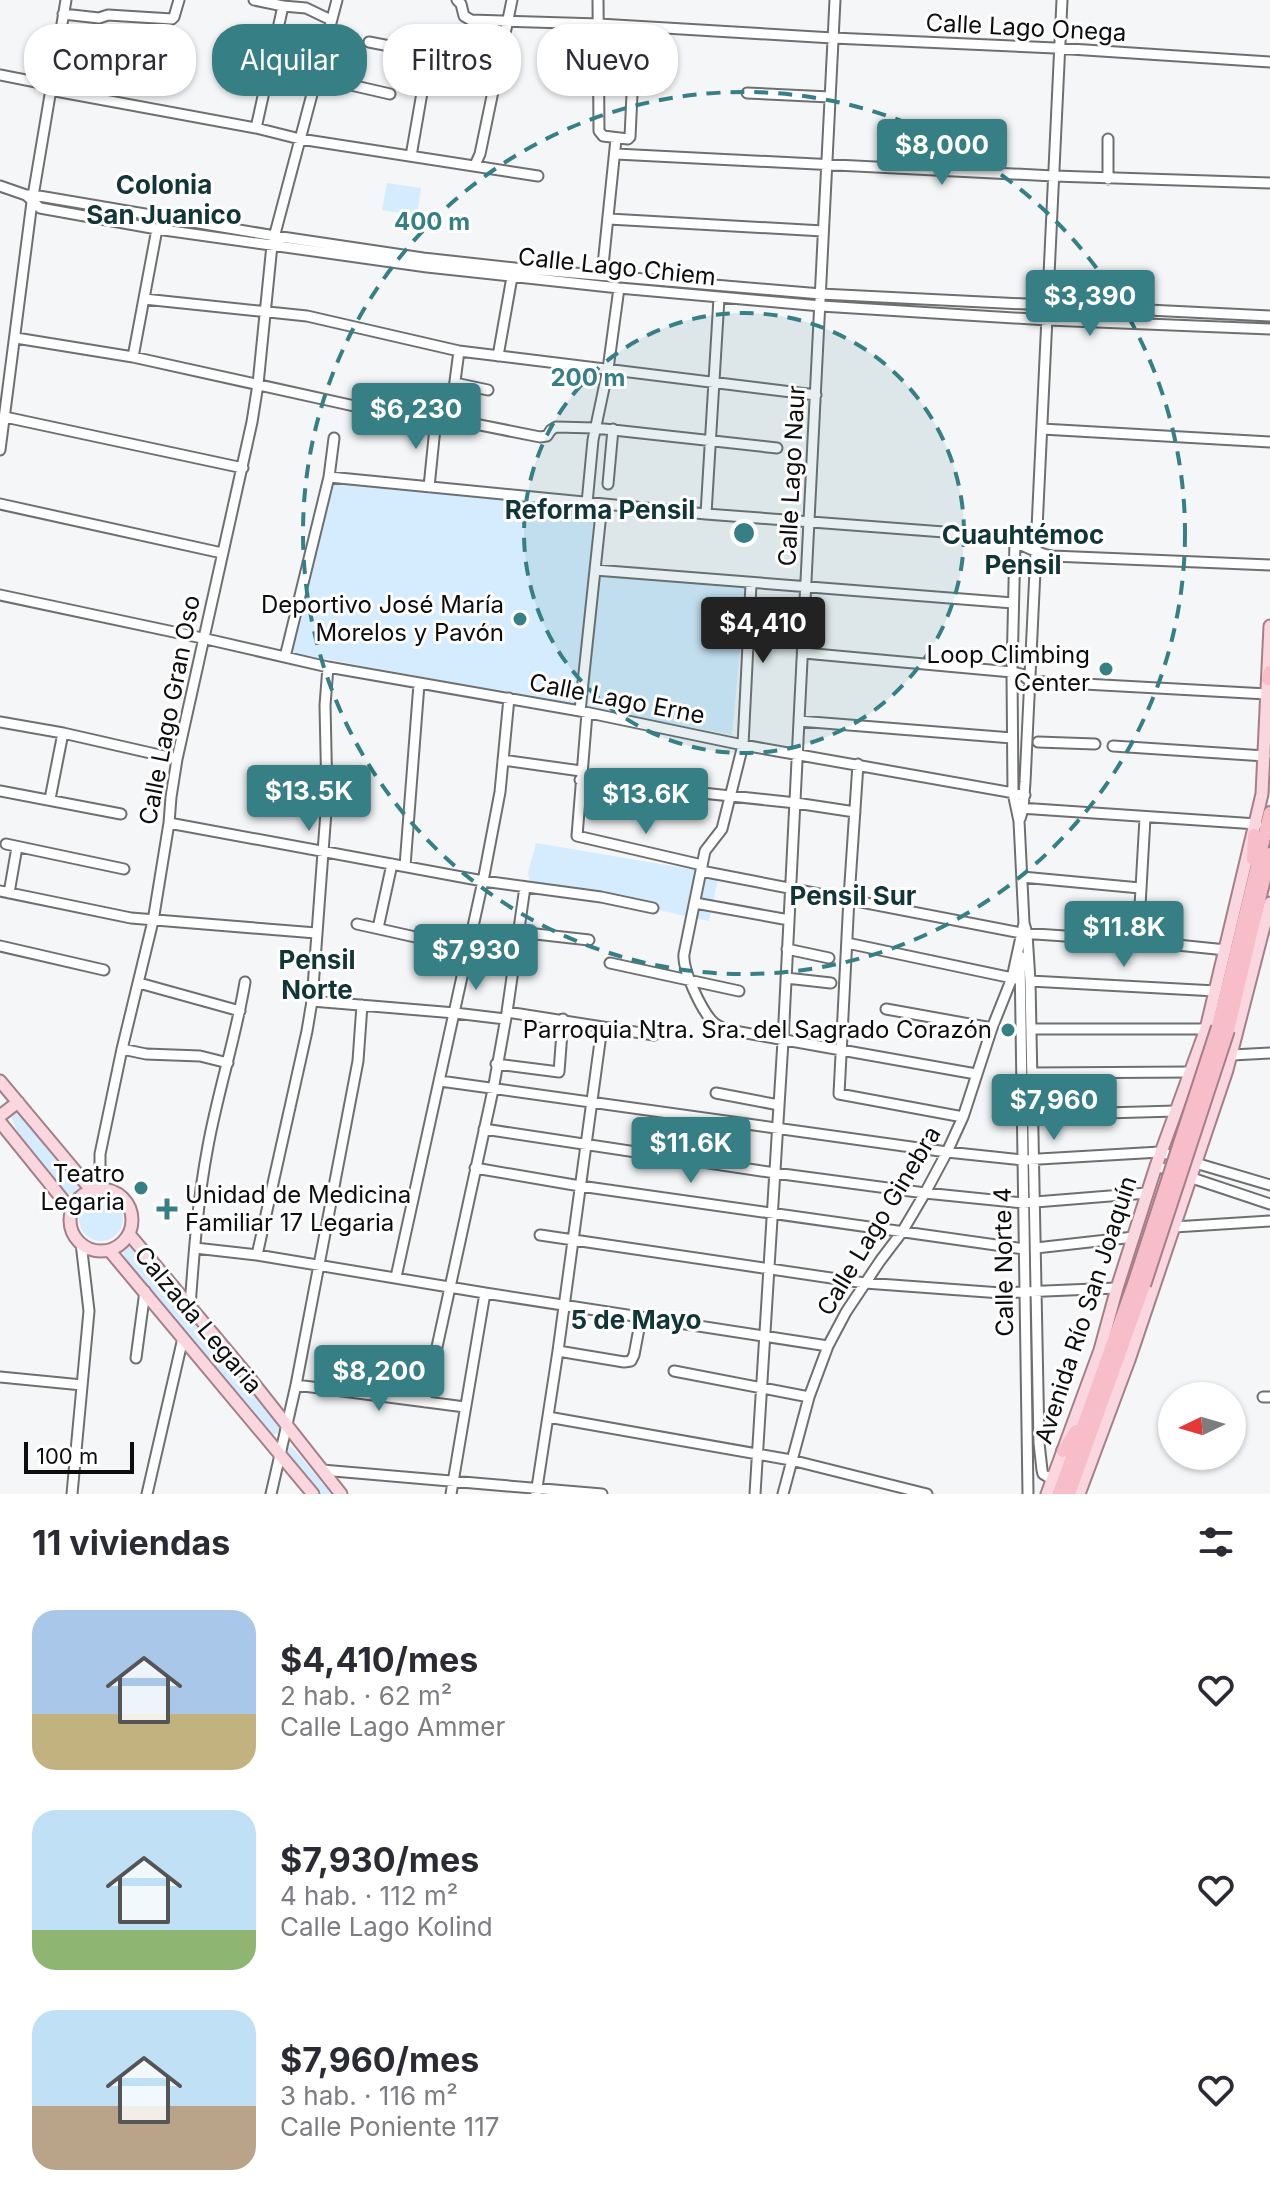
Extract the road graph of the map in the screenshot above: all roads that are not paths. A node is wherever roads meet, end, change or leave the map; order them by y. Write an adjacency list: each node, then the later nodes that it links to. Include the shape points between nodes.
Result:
1 (66, 0): 12 (street)
2 (179, 0): 12 (street, via 172,19)
3 (258, 0): 11 (street)
4 (337, 0): 13 (street, Calle Lago Gran Oso)
5 (457, 0): 14 (street, Calle Lago Onega, via 467,19)
6 (512, 0): 14 (street)
7 (598, 0): 17 (street)
8 (835, 0): 19 (street, Calle Lago Naur)
9 (1062, 0): 22 (street)
10 (306, 4): 11 (street); 13 (street)
11 (283, 6): 35 (street)
12 (63, 14): 15 (street)
13 (331, 20): 16 (street, Calle Lago Gran Oso)
14 (507, 22): 17 (street, Calle Lago Onega)
15 (61, 24)
16 (330, 24)
17 (599, 24)
18 (678, 29): 19 (street, Calle Lago Onega)
19 (833, 38): 22 (street, Calle Lago Onega); 34 (street, Calle Lago Naur)
20 (369, 42): 21 (street)
21 (383, 45)
22 (1060, 49): 23 (street, Calle Lago Onega); 44 (street)
23 (1270, 62)
24 (0, 75): 25 (street)
25 (24, 81)
26 (747, 93): 34 (street)
27 (49, 96): 48 (street)
28 (91, 96): 35 (street)
29 (311, 96): 36 (street, Calle Lago Gran Oso)
30 (421, 96): 40 (street)
31 (492, 96): 42 (street)
32 (598, 96): 37 (street, via 599,131)
33 (632, 96): 37 (street, via 630,137)
34 (830, 97): 41 (street, Calle Lago Naur)
35 (256, 128): 36 (street)
36 (300, 139): 40 (street); 52 (street, Calle Lago Gran Oso)
37 (616, 139): 39 (street)
38 (1108, 139): 45 (street)
39 (616, 154): 41 (street); 49 (street)
40 (411, 156): 42 (street)
41 (827, 164): 44 (street); 51 (street, Calle Lago Naur)
42 (475, 165): 43 (street)
43 (538, 176)
44 (1054, 176): 45 (street); 60 (street)
45 (1108, 179): 46 (street)
46 (1270, 183)
47 (0, 186): 48 (street)
48 (30, 198): 50 (street, Calle Lago Chiem, via 40,208 60,213); 52 (street, Calle Lago Chiem); 65 (street)
49 (609, 219): 51 (street); 53 (street)
50 (157, 229): 52 (street, Calle Lago Chiem); 58 (street)
51 (823, 231): 56 (street, Calle Lago Naur)
52 (274, 241): 53 (street, Calle Lago Chiem); 54 (street, Calle Lago Chiem); 61 (street, Calle Lago Gran Oso)
53 (602, 275): 56 (street, Calle Lago Chiem)
54 (512, 277): 55 (street, Calle Lago Chiem); 67 (street)
55 (619, 288): 57 (street, Calle Lago Chiem); 69 (street)
56 (821, 294): 59 (street, Calle Lago Naur); 60 (street, Calle Lago Chiem)
57 (719, 298): 59 (street, Calle Lago Chiem); 70 (street)
58 (144, 299): 61 (street); 68 (street)
59 (821, 306): 63 (street, Calle Lago Chiem); 74 (street, Calle Lago Naur)
60 (1049, 307): 62 (street, Calle Lago Chiem); 63 (street)
61 (265, 311): 66 (street); 72 (street, Calle Lago Gran Oso)
62 (1270, 316)
63 (1048, 320): 64 (street, Calle Lago Chiem); 80 (street)
64 (1270, 329)
65 (16, 338): 68 (street); 75 (street)
66 (459, 351): 67 (street); 71 (street)
67 (498, 356): 69 (street)
68 (133, 357): 72 (street)
69 (608, 369): 70 (street); 78 (street)
70 (713, 382): 74 (street); 82 (street)
71 (455, 383): 73 (street); 77 (street)
72 (258, 384): 76 (street, via 377,411); 86 (street, Calle Lago Gran Oso)
73 (488, 390)
74 (816, 395): 94 (street, Calle Lago Naur)
75 (5, 417): 85 (street); 86 (street)
76 (436, 418): 77 (street); 89 (street)
77 (450, 419): 78 (street, via 540,437 556,427)
78 (595, 428): 79 (street); 90 (street)
79 (613, 429): 82 (street); 88 (street)
80 (1042, 429): 83 (street); 96 (street)
81 (334, 438): 87 (street)
82 (710, 440): 84 (street); 93 (street)
83 (1270, 442)
84 (777, 448)
85 (0, 450)
86 (243, 468): 97 (street, Calle Lago Gran Oso)
87 (329, 477): 89 (street); 107 (street)
88 (608, 484)
89 (429, 487): 90 (street)
90 (587, 503): 92 (street)
91 (0, 504): 97 (street)
92 (602, 504): 93 (street); 99 (street)
93 (706, 514): 94 (street)
94 (809, 522): 95 (street); 101 (street, Calle Lago Naur)
95 (1015, 541): 96 (street); 103 (street)
96 (1036, 552): 98 (street); 111 (street)
97 (222, 553): 105 (street, Calle Lago Gran Oso)
98 (1270, 565)
99 (595, 570): 100 (street); 115 (street)
100 (751, 584): 101 (street); 122 (street)
101 (807, 588): 103 (street); 106 (street, Calle Lago Naur)
102 (0, 595): 105 (street, Calle Lago Erne)
103 (1013, 603): 109 (street)
104 (1270, 626): 110 (main road, Avenida Río San Joaquín)
105 (202, 638): 107 (street, Calle Lago Erne); 126 (street, Calle Lago Gran Oso)
106 (804, 653): 109 (street); 116 (street, Calle Lago Naur)
107 (285, 657): 108 (street, Calle Lago Erne)
108 (328, 667): 112 (street, Calle Lago Erne); 145 (street)
109 (1012, 672): 111 (street); 119 (street)
110 (1269, 675): 113 (main road, Avenida Río San Joaquín)
111 (1030, 681): 113 (street); 132 (street)
112 (419, 684): 114 (street, Calle Lago Erne); 148 (street)
113 (1267, 694): 125 (main road, Avenida Río San Joaquín)
114 (509, 698): 115 (street, Calle Lago Erne); 127 (street)
115 (583, 712): 122 (street, Calle Lago Erne); 129 (street)
116 (799, 721): 119 (street); 124 (street, Calle Lago Naur)
117 (0, 722): 118 (street)
118 (63, 733): 126 (street); 134 (street)
119 (1012, 738): 131 (street)
120 (1038, 742): 121 (street)
121 (1095, 744)
122 (743, 745): 124 (street, Calle Lago Erne); 133 (street)
123 (1113, 746): 125 (street)
124 (798, 754): 128 (street, Calle Lago Erne); 135 (street, Calle Lago Naur)
125 (1265, 756): 142 (main road, Avenida Río San Joaquín)
126 (177, 759): 141 (street, Calle Lago Gran Oso)
127 (503, 760): 129 (street); 153 (street)
128 (858, 764): 131 (street, Calle Lago Erne); 137 (street)
129 (581, 776): 133 (street); 149 (street, via 577,836)
130 (0, 791): 134 (street)
131 (1013, 793): 132 (street, Calle Lago Erne); 136 (street)
132 (1025, 795): 136 (street)
133 (731, 796): 135 (street); 149 (street)
134 (50, 799): 139 (street)
135 (796, 803): 137 (street); 156 (street, Calle Lago Naur)
136 (1020, 808): 140 (street); 152 (street)
137 (855, 812): 159 (street)
138 (1270, 813): 154 (highway, Avenida Río San Joaquín)
139 (121, 814)
140 (1145, 818): 142 (street); 157 (street)
141 (169, 823): 145 (street); 164 (street, Calle Lago Gran Oso)
142 (1255, 829): 154 (highway); 177 (main road, Avenida Río San Joaquín)
143 (6, 844): 144 (street)
144 (17, 847): 150 (street); 158 (street)
145 (325, 850): 147 (street); 169 (street)
146 (1270, 854): 151 (highway, Avenida Río San Joaquín)
147 (392, 864): 148 (street); 166 (street)
148 (405, 866): 153 (street)
149 (702, 868): 156 (street); 160 (street)
150 (124, 869)
151 (1268, 871): 199 (highway, Avenida Río San Joaquín)
152 (1022, 877): 157 (street); 167 (street)
153 (483, 881): 155 (street); 175 (street)
154 (1252, 886): 199 (highway, Avenida Río San Joaquín)
155 (525, 887): 162 (street); 168 (street)
156 (791, 888): 159 (street); 163 (street, Calle Lago Naur)
157 (1140, 888): 172 (street)
158 (4, 892): 164 (street)
159 (849, 898): 167 (street); 173 (street)
160 (695, 903): 163 (street); 182 (street, via 683,961)
161 (1270, 903): 170 (main road)
162 (653, 908)
163 (789, 920): 176 (street, Calle Lago Naur)
164 (153, 921): 169 (street); 185 (street, Calle Lago Gran Oso)
165 (357, 924): 166 (street)
166 (378, 928): 175 (street)
167 (1024, 930): 172 (street); 183 (street, Calle Norte 4)
168 (518, 932): 171 (street); 194 (street)
169 (316, 933): 189 (street)
170 (1266, 938): 205 (main road)
171 (589, 940)
172 (1138, 941): 177 (street)
173 (847, 943): 183 (street); 203 (street)
174 (0, 946): 180 (street)
175 (469, 949): 193 (street)
176 (787, 949): 178 (street); 181 (street, Calle Lago Naur)
177 (1226, 950): 188 (main road, Avenida Río San Joaquín)
178 (829, 958)
179 (610, 963): 182 (street)
180 (104, 970)
181 (786, 978): 186 (street); 201 (street, Calle Lago Naur)
182 (689, 980): 187 (street); 201 (street, via 714,1023)
183 (1021, 980): 188 (street); 197 (street, Calle Lago Ginebra); 198 (street, Calle Norte 4); 229 (street, Calle Norte 4)
184 (245, 982): 192 (street)
185 (139, 983): 192 (street); 202 (street, Calle Lago Gran Oso)
186 (831, 983)
187 (739, 991)
188 (1216, 991): 199 (main road, Avenida Río San Joaquín)
189 (312, 1001): 190 (street); 258 (street)
190 (362, 1005): 193 (street); 259 (street, via 358,1061)
191 (886, 1009): 197 (street)
192 (240, 1011): 207 (street)
193 (455, 1013): 194 (street); 214 (street)
194 (506, 1016): 195 (street); 208 (street)
195 (563, 1019): 196 (street); 208 (street, via 559,1072)
196 (602, 1027): 200 (street); 218 (street)
197 (992, 1028): 212 (street, Calle Lago Ginebra)
198 (1031, 1029): 199 (street); 211 (street, Calle Norte 4)
199 (1218, 1029): 206 (main road, Avenida Río San Joaquín); 286 (highway, Avenida Río San Joaquín, bridge)
200 (654, 1035)
201 (783, 1041): 203 (street); 219 (street, Calle Lago Naur)
202 (122, 1049): 207 (street); 238 (street, Calle Lago Gran Oso)
203 (842, 1051): 212 (street); 222 (street, via 839,1094)
204 (1270, 1053): 205 (street)
205 (1232, 1055): 209 (main road)
206 (1196, 1058): 209 (main road, via 1210,1068); 210 (main road, Avenida Río San Joaquín)
207 (228, 1063): 254 (street, via 208,1145)
208 (496, 1064): 215 (street)
209 (1227, 1070): 231 (main road)
210 (1191, 1072): 211 (street); 220 (main road, Avenida Río San Joaquín)
211 (1032, 1073): 221 (street, Calle Norte 4)
212 (976, 1074): 222 (street, Calle Lago Ginebra)
213 (0, 1081): 217 (main road)
214 (440, 1081): 215 (street); 261 (street)
215 (493, 1090): 218 (street); 225 (street)
216 (716, 1093): 219 (street)
217 (18, 1102): 223 (main road); 238 (main road)
218 (593, 1102): 224 (street); 226 (street)
219 (779, 1105): 224 (street, Calle Lago Naur)
220 (1176, 1111): 221 (street); 228 (main road, Avenida Río San Joaquín)
221 (1033, 1115): 230 (street, Calle Norte 4)
222 (963, 1117): 227 (street, Calle Lago Ginebra)
223 (0, 1119): 244 (main road)
224 (778, 1128): 227 (street); 234 (street, Calle Lago Naur)
225 (484, 1129): 226 (street); 233 (street)
226 (586, 1144): 234 (street); 237 (street)
227 (947, 1152): 229 (street); 239 (street, Calle Lago Ginebra)
228 (1160, 1152): 230 (street); 231 (street); 232 (main road, Avenida Río San Joaquín)
229 (1022, 1160): 230 (street); 241 (street, Calle Norte 4)
230 (1034, 1160): 242 (street, Calle Norte 4)
231 (1195, 1163): 235 (main road); 236 (street)
232 (1156, 1166): 235 (street); 240 (main road, Avenida Río San Joaquín)
233 (475, 1168): 237 (street); 263 (street)
234 (775, 1173): 239 (street); 245 (street, Calle Lago Naur)
235 (1190, 1178): 243 (street); 247 (main road)
236 (1270, 1185)
237 (580, 1186): 245 (street); 252 (street)
238 (96, 1190): 244 (main road, via 77,1201); 249 (main road, via 117,1194 129,1207)
239 (925, 1193): 241 (street); 248 (street, Calle Lago Ginebra)
240 (1147, 1193): 242 (street); 251 (main road, Avenida Río San Joaquín)
241 (1023, 1203): 242 (street); 256 (street, Calle Norte 4)
242 (1035, 1203): 255 (street, Calle Norte 4)
243 (1270, 1204)
244 (72, 1211): 253 (main road, via 72,1229)
245 (772, 1214): 248 (street); 260 (street, Calle Lago Naur)
246 (1270, 1221): 247 (street)
247 (1174, 1227): 291 (main road)
248 (902, 1232): 256 (street); 262 (street, Calle Lago Ginebra)
249 (129, 1234): 257 (main road); 270 (main road, Calzada Legaria)
250 (540, 1235): 252 (street)
251 (1134, 1237): 255 (street); 264 (main road, Avenida Río San Joaquín)
252 (573, 1240): 260 (street); 269 (street)
253 (81, 1243): 257 (main road); 279 (street, via 89,1311)
254 (195, 1248): 258 (street); 270 (street)
255 (1036, 1248): 266 (street, Calle Norte 4)
256 (1024, 1249): 268 (street, Calle Norte 4)
257 (109, 1250): 265 (main road, Calzada Legaria)
258 (257, 1255): 259 (street)
259 (317, 1265): 261 (street); 280 (street)
260 (768, 1269): 262 (street); 272 (street, Calle Lago Naur)
261 (396, 1277): 263 (street)
262 (865, 1283): 268 (street); 274 (street, Calle Lago Ginebra)
263 (450, 1286): 267 (street); 283 (street)
264 (1117, 1288): 266 (street); 288 (main road, Avenida Río San Joaquín)
265 (145, 1291): 273 (main road, Calzada Legaria); 276 (street)
266 (1038, 1292): 268 (street); 294 (street, Calle Norte 4, via 1041,1465 1043,1474)
267 (485, 1293): 269 (street); 284 (street)
268 (1025, 1293): 308 (street, Calle Norte 4)
269 (564, 1304): 271 (street); 275 (street)
270 (190, 1306): 287 (main road, Calzada Legaria)
271 (641, 1318): 272 (street); 275 (street, via 631,1361)
272 (765, 1337): 274 (street); 281 (street, Calle Lago Naur)
273 (183, 1338): 289 (main road, Calzada Legaria); 299 (street)
274 (828, 1346): 282 (street, Calle Lago Ginebra)
275 (558, 1351): 285 (street)
276 (136, 1358)
277 (674, 1371): 281 (street)
278 (0, 1377): 279 (street)
279 (82, 1385): 298 (street)
280 (296, 1385): 283 (street); 287 (street)
281 (763, 1387): 282 (street); 290 (street, Calle Lago Naur)
282 (809, 1397): 292 (street, Calle Lago Ginebra)
283 (425, 1402): 284 (street)
284 (465, 1407): 295 (street)
285 (548, 1417): 290 (street); 296 (street)
286 (1092, 1417): 288 (highway, via 1079,1426); 291 (highway); 310 (highway, Avenida Río San Joaquín); 311 (highway, Avenida Río San Joaquín)
287 (287, 1424): 289 (street); 293 (main road, Calzada Legaria)
288 (1063, 1451): 294 (main road, Avenida Río San Joaquín)
289 (280, 1453): 300 (street); 301 (main road, Calzada Legaria)
290 (759, 1454): 292 (street); 305 (street, Calle Lago Naur)
291 (1091, 1458): 312 (main road)
292 (791, 1460): 297 (street); 306 (street, Calle Lago Ginebra)
293 (322, 1470): 295 (street); 302 (main road, Calzada Legaria)
294 (1053, 1480): 309 (main road, Avenida Río San Joaquín)
295 (453, 1482): 296 (street); 303 (street)
296 (536, 1491): 304 (street)
297 (910, 1492): 307 (street)
298 (72, 1494)
299 (147, 1494)
300 (271, 1494)
301 (313, 1494)
302 (341, 1494)
303 (451, 1494)
304 (600, 1494)
305 (755, 1494)
306 (783, 1494)
307 (927, 1494)
308 (1028, 1494)
309 (1047, 1494)
310 (1059, 1494)
311 (1069, 1494)
312 (1079, 1494)

